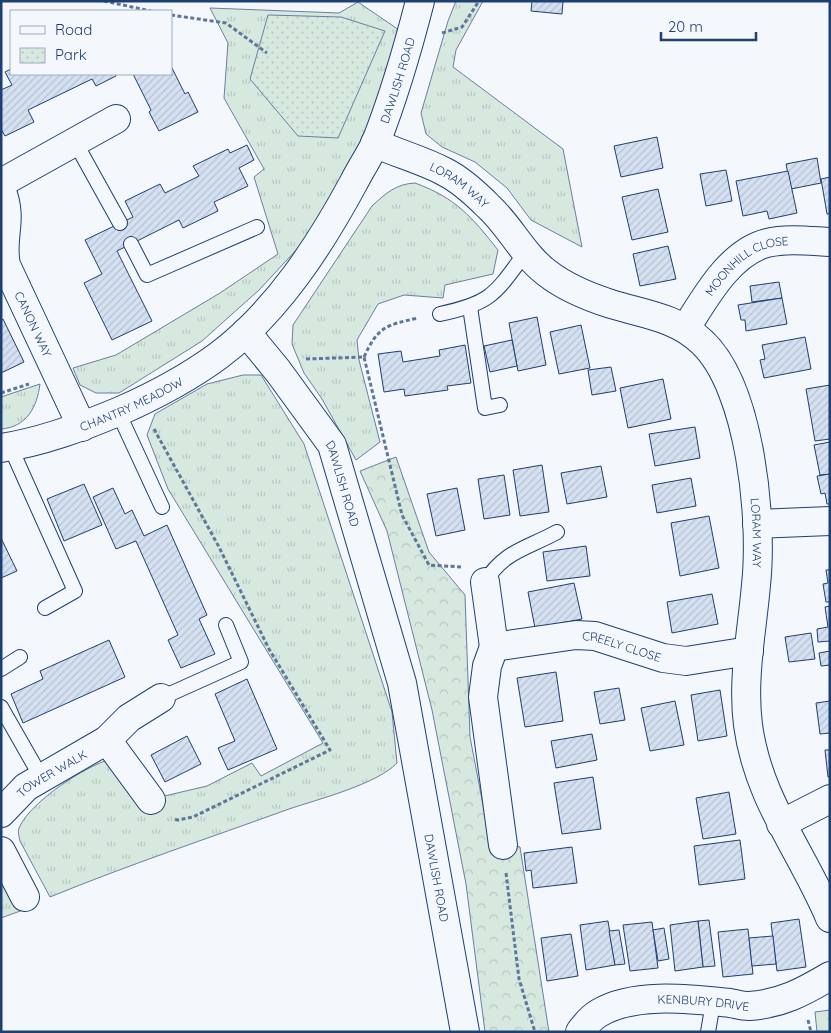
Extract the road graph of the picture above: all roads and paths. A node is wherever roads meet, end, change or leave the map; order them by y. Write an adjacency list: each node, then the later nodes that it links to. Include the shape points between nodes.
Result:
1 (104, 1): 4 (path)
2 (420, 1): 6 (street, DAWLISH ROAD)
3 (479, 1): 6 (path, via 462,28)
4 (145, 10)
5 (172, 15): 7 (path, via 226,23)
6 (410, 42): 10 (street, DAWLISH ROAD)
7 (267, 53)
8 (116, 120): 9 (street)
9 (75, 142): 11 (street); 13 (lane)
10 (375, 143): 18 (street, LORAM WAY, via 444,171 467,187 490,208); 22 (street, DAWLISH ROAD, via 312,252 275,302)
11 (1, 183)
12 (1, 189): 15 (street, CANON WAY, via 8,216)
13 (120, 224)
14 (257, 227): 17 (lane, via 146,275)
15 (3, 242): 27 (street, CANON WAY, via 6,265)
16 (830, 242): 21 (street, MOONHILL CLOSE, via 780,241 748,251 722,274)
17 (131, 244)
18 (526, 252): 19 (lane, via 497,292); 21 (street, LORAM WAY, via 547,273 566,285)
19 (470, 307): 20 (lane); 25 (lane, via 485,408)
20 (440, 314): 23 (path, via 386,326 370,343)
21 (686, 328): 31 (street, LORAM WAY, via 718,361 731,386 749,452)
22 (246, 332): 24 (street, DAWLISH ROAD); 26 (street, CHANTRY MEADOW, via 218,356 164,390)
23 (364, 357): 24 (path, via 300,359); 33 (path, via 402,515 429,565 482,568)
24 (278, 370): 54 (street, DAWLISH ROAD, via 332,445 402,683)
25 (500, 405)
26 (118, 412): 27 (street, CHANTRY MEADOW); 29 (lane)
27 (82, 428): 28 (street, CHANTRY MEADOW)
28 (6, 447): 34 (lane, via 75,591)
29 (162, 507)
30 (830, 521): 31 (street)
31 (757, 524): 37 (street, LORAM WAY, via 757,583)
32 (557, 532): 33 (lane, via 510,554 494,568)
33 (485, 582): 36 (street)
34 (45, 608)
35 (226, 625): 40 (lane, via 242,662)
36 (494, 648): 37 (street, CREELY CLOSE, via 576,635 595,636 663,658 686,661); 48 (street, via 487,666 483,698)
37 (749, 651): 47 (street, LORAM WAY, via 748,724 761,782)
38 (20, 657): 39 (lane)
39 (1, 669)
40 (161, 698): 42 (street, TOWER WALK, via 129,718)
41 (1, 707): 43 (lane)
42 (107, 740): 43 (street, TOWER WALK); 45 (street)
43 (41, 777): 46 (street, TOWER WALK, via 14,797)
44 (830, 799): 47 (street)
45 (151, 800)
46 (1, 813)
47 (781, 824): 51 (street, LORAM WAY, via 815,883)
48 (502, 845): 55 (path, via 519,979)
49 (1, 851): 50 (street)
50 (25, 897)
51 (830, 918)
52 (830, 976): 53 (street, KENBURY DRIVE, via 801,994 781,1001 746,1006)
53 (713, 1003): 56 (street, KENBURY DRIVE, via 655,999 622,1003 597,1013); 57 (lane)
54 (465, 1032)
55 (535, 1032)
56 (580, 1032)
57 (708, 1032)

